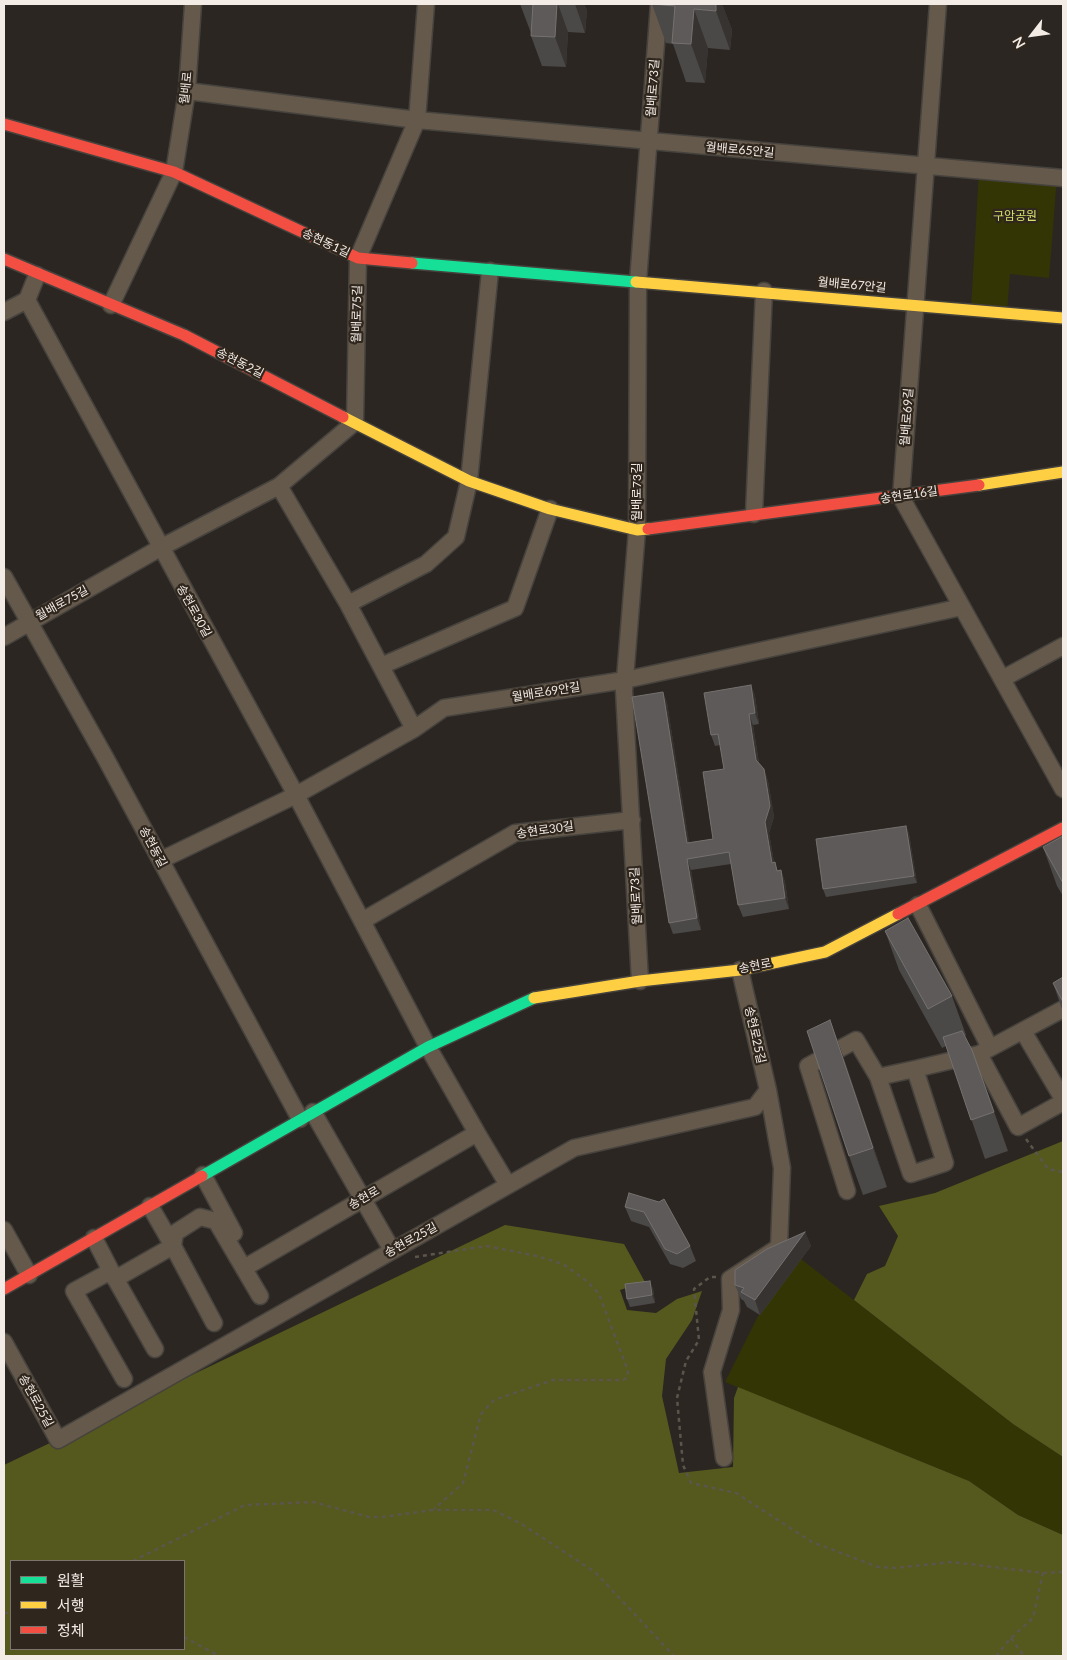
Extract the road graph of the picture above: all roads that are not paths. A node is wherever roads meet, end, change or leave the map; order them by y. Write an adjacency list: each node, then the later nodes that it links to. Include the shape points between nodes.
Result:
1 (193, 4): 5 (street, 월배로)
2 (426, 4): 6 (street, 월배로75길)
3 (659, 4): 8 (street, 월배로73길)
4 (938, 4): 9 (street, 월배로69길)
5 (187, 91): 6 (street); 10 (street, 월배로)
6 (417, 120): 8 (street, 월배로65안길); 12 (street, 월배로75길)
7 (4, 124): 10 (street, 송현동1길)
8 (649, 142): 9 (street, 월배로65안길); 16 (street, 월배로73길)
9 (926, 166): 11 (street, 월배로65안길); 19 (street, 월배로69길)
10 (174, 172): 12 (street, 송현동1길); 20 (street)
11 (1063, 178)
12 (358, 258): 14 (street, 송현동1길); 23 (street, 월배로75길)
13 (4, 259): 15 (street, 송현동2길)
14 (490, 271): 16 (street, 송현동1길); 25 (street)
15 (37, 275): 18 (street); 20 (street, 송현동2길)
16 (638, 282): 17 (street, 월배로67안길); 30 (street, 월배로73길)
17 (764, 291): 19 (street, 월배로67안길); 29 (street)
18 (26, 300): 21 (street); 31 (street, 송현로30길)
19 (916, 304): 22 (street, 월배로67안길); 27 (street, 월배로69길)
20 (111, 305): 23 (street, 송현동2길, via 184,335)
21 (4, 312)
22 (1063, 318)
23 (355, 422): 25 (street, 송현동2길); 26 (street, 월배로75길)
24 (1063, 472): 27 (street, 송현로16길)
25 (470, 481): 28 (street, 송현동2길); 33 (street, via 456,537 426,564)
26 (279, 486): 31 (street, 월배로75길); 33 (street)
27 (901, 497): 29 (street, 송현로16길); 34 (street)
28 (550, 509): 30 (street, 송현동2길); 38 (street, via 515,608)
29 (754, 514): 30 (street, 송현로16길)
30 (637, 530): 40 (street, 월배로73길)
31 (160, 548): 35 (street, 월배로75길); 43 (street, 송현로30길)
32 (4, 577): 35 (street, 송현동길)
33 (348, 604): 38 (street)
34 (962, 607): 39 (street); 40 (street, 월배로69안길)
35 (29, 621): 36 (street, 월배로75길); 46 (street, 송현동길)
36 (4, 637)
37 (1063, 646): 39 (street)
38 (381, 666): 41 (street)
39 (1002, 679): 42 (street)
40 (625, 680): 41 (street, 월배로69안길, via 444,708); 44 (street, 월배로73길)
41 (414, 729): 43 (street, 월배로69안길)
42 (1063, 789)
43 (296, 796): 46 (street, 월배로69안길); 48 (street, 송현로30길)
44 (632, 820): 48 (street, 송현로30길, via 515,833); 50 (street, 월배로73길)
45 (1063, 828): 47 (street, 송현로)
46 (161, 860): 60 (street, 송현동길)
47 (918, 905): 49 (street, 송현로, via 825,952); 54 (street)
48 (362, 921): 53 (street, 송현로30길)
49 (740, 970): 50 (street, 송현로); 57 (street, 송현로25길)
50 (640, 980): 53 (street, 송현로, via 538,996)
51 (1063, 1009): 52 (street)
52 (1023, 1031): 54 (street); 58 (street)
53 (428, 1047): 60 (street, 송현로); 61 (street)
54 (984, 1051): 55 (street); 59 (street, via 1018,1127)
55 (915, 1069): 56 (street); 56 (street, via 945,1163 911,1174)
56 (878, 1077): 64 (street, via 856,1040 808,1066)
57 (768, 1090): 63 (street, 송현로25길, via 755,1107 574,1148); 81 (street, via 782,1168 779,1247 730,1279 731,1310 712,1372)
58 (1063, 1098)
59 (1063, 1102)
60 (306, 1116): 62 (street, 송현로); 65 (street, 송현동길)
61 (477, 1133): 63 (street); 65 (street, 송현로)
62 (203, 1176): 66 (street, 송현로); 71 (street)
63 (508, 1185): 70 (street, 송현로25길)
64 (847, 1191)
65 (362, 1199): 70 (street, 송현동길); 71 (street, 송현로)
66 (150, 1206): 68 (street, 송현로); 69 (street)
67 (4, 1230): 73 (street)
68 (94, 1238): 72 (street); 73 (street, 송현로)
69 (173, 1246): 72 (street); 75 (street, via 175,1232 200,1217 216,1222); 77 (street)
70 (392, 1250): 76 (street, 송현로25길)
71 (251, 1264): 76 (street)
72 (113, 1275): 79 (street); 80 (street, via 74,1291)
73 (29, 1276): 74 (street, 송현로)
74 (4, 1289)
75 (260, 1296)
76 (279, 1314): 78 (street, 송현로25길, via 58,1440)
77 (214, 1323)
78 (4, 1342)
79 (155, 1349)
80 (124, 1379)
81 (724, 1458)

